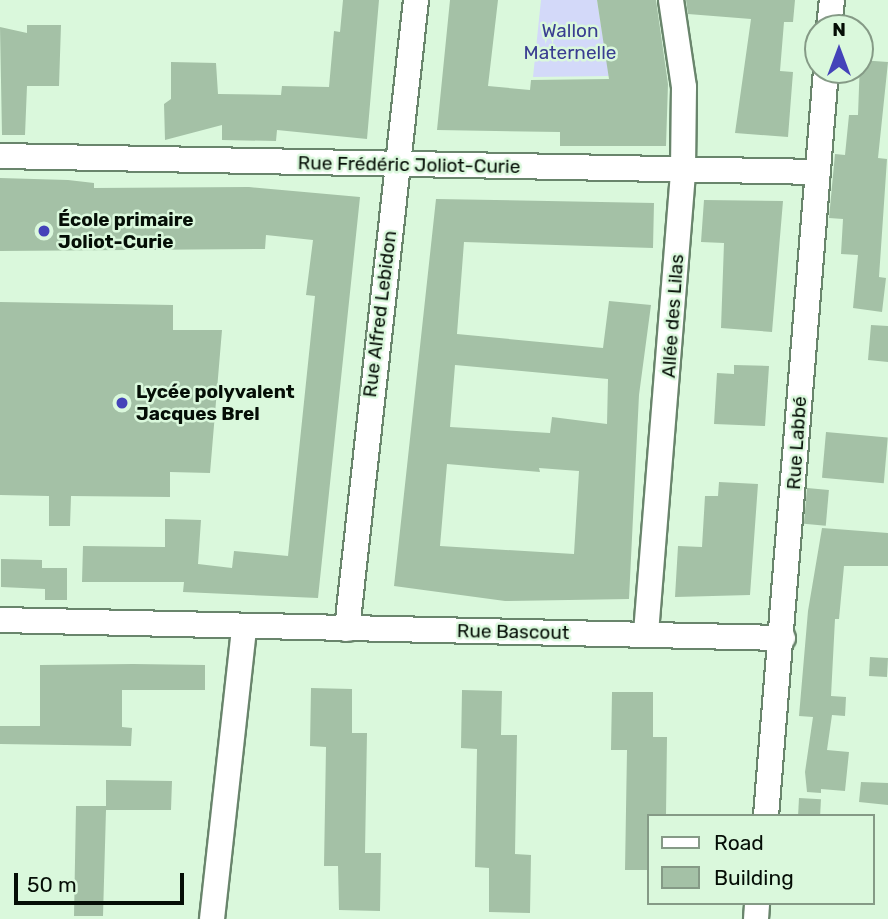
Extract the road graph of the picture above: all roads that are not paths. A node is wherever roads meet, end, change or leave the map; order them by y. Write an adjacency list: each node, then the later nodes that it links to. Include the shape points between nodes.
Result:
1 (416, 0): 5 (street, Rue Alfred Lebidon)
2 (671, 0): 6 (street, Allée des Lilas, via 684,87)
3 (825, 84): 7 (street, Rue Labbé)
4 (0, 156): 5 (street, Rue Frédéric Joliot-Curie)
5 (397, 165): 6 (street, Rue Frédéric Joliot-Curie); 10 (street, Rue Alfred Lebidon)
6 (683, 169): 7 (street, Rue Frédéric Joliot-Curie); 11 (street, Allée des Lilas)
7 (818, 172): 12 (street, Rue Labbé)
8 (0, 620): 9 (street, Rue Bascout, via 206,622)
9 (244, 628): 10 (street, Rue Bascout); 14 (street)
10 (347, 629): 11 (street, Rue Bascout)
11 (646, 633): 12 (street, Rue Bascout)
12 (783, 638): 13 (street, Rue Labbé)
13 (766, 814)
14 (212, 919)

